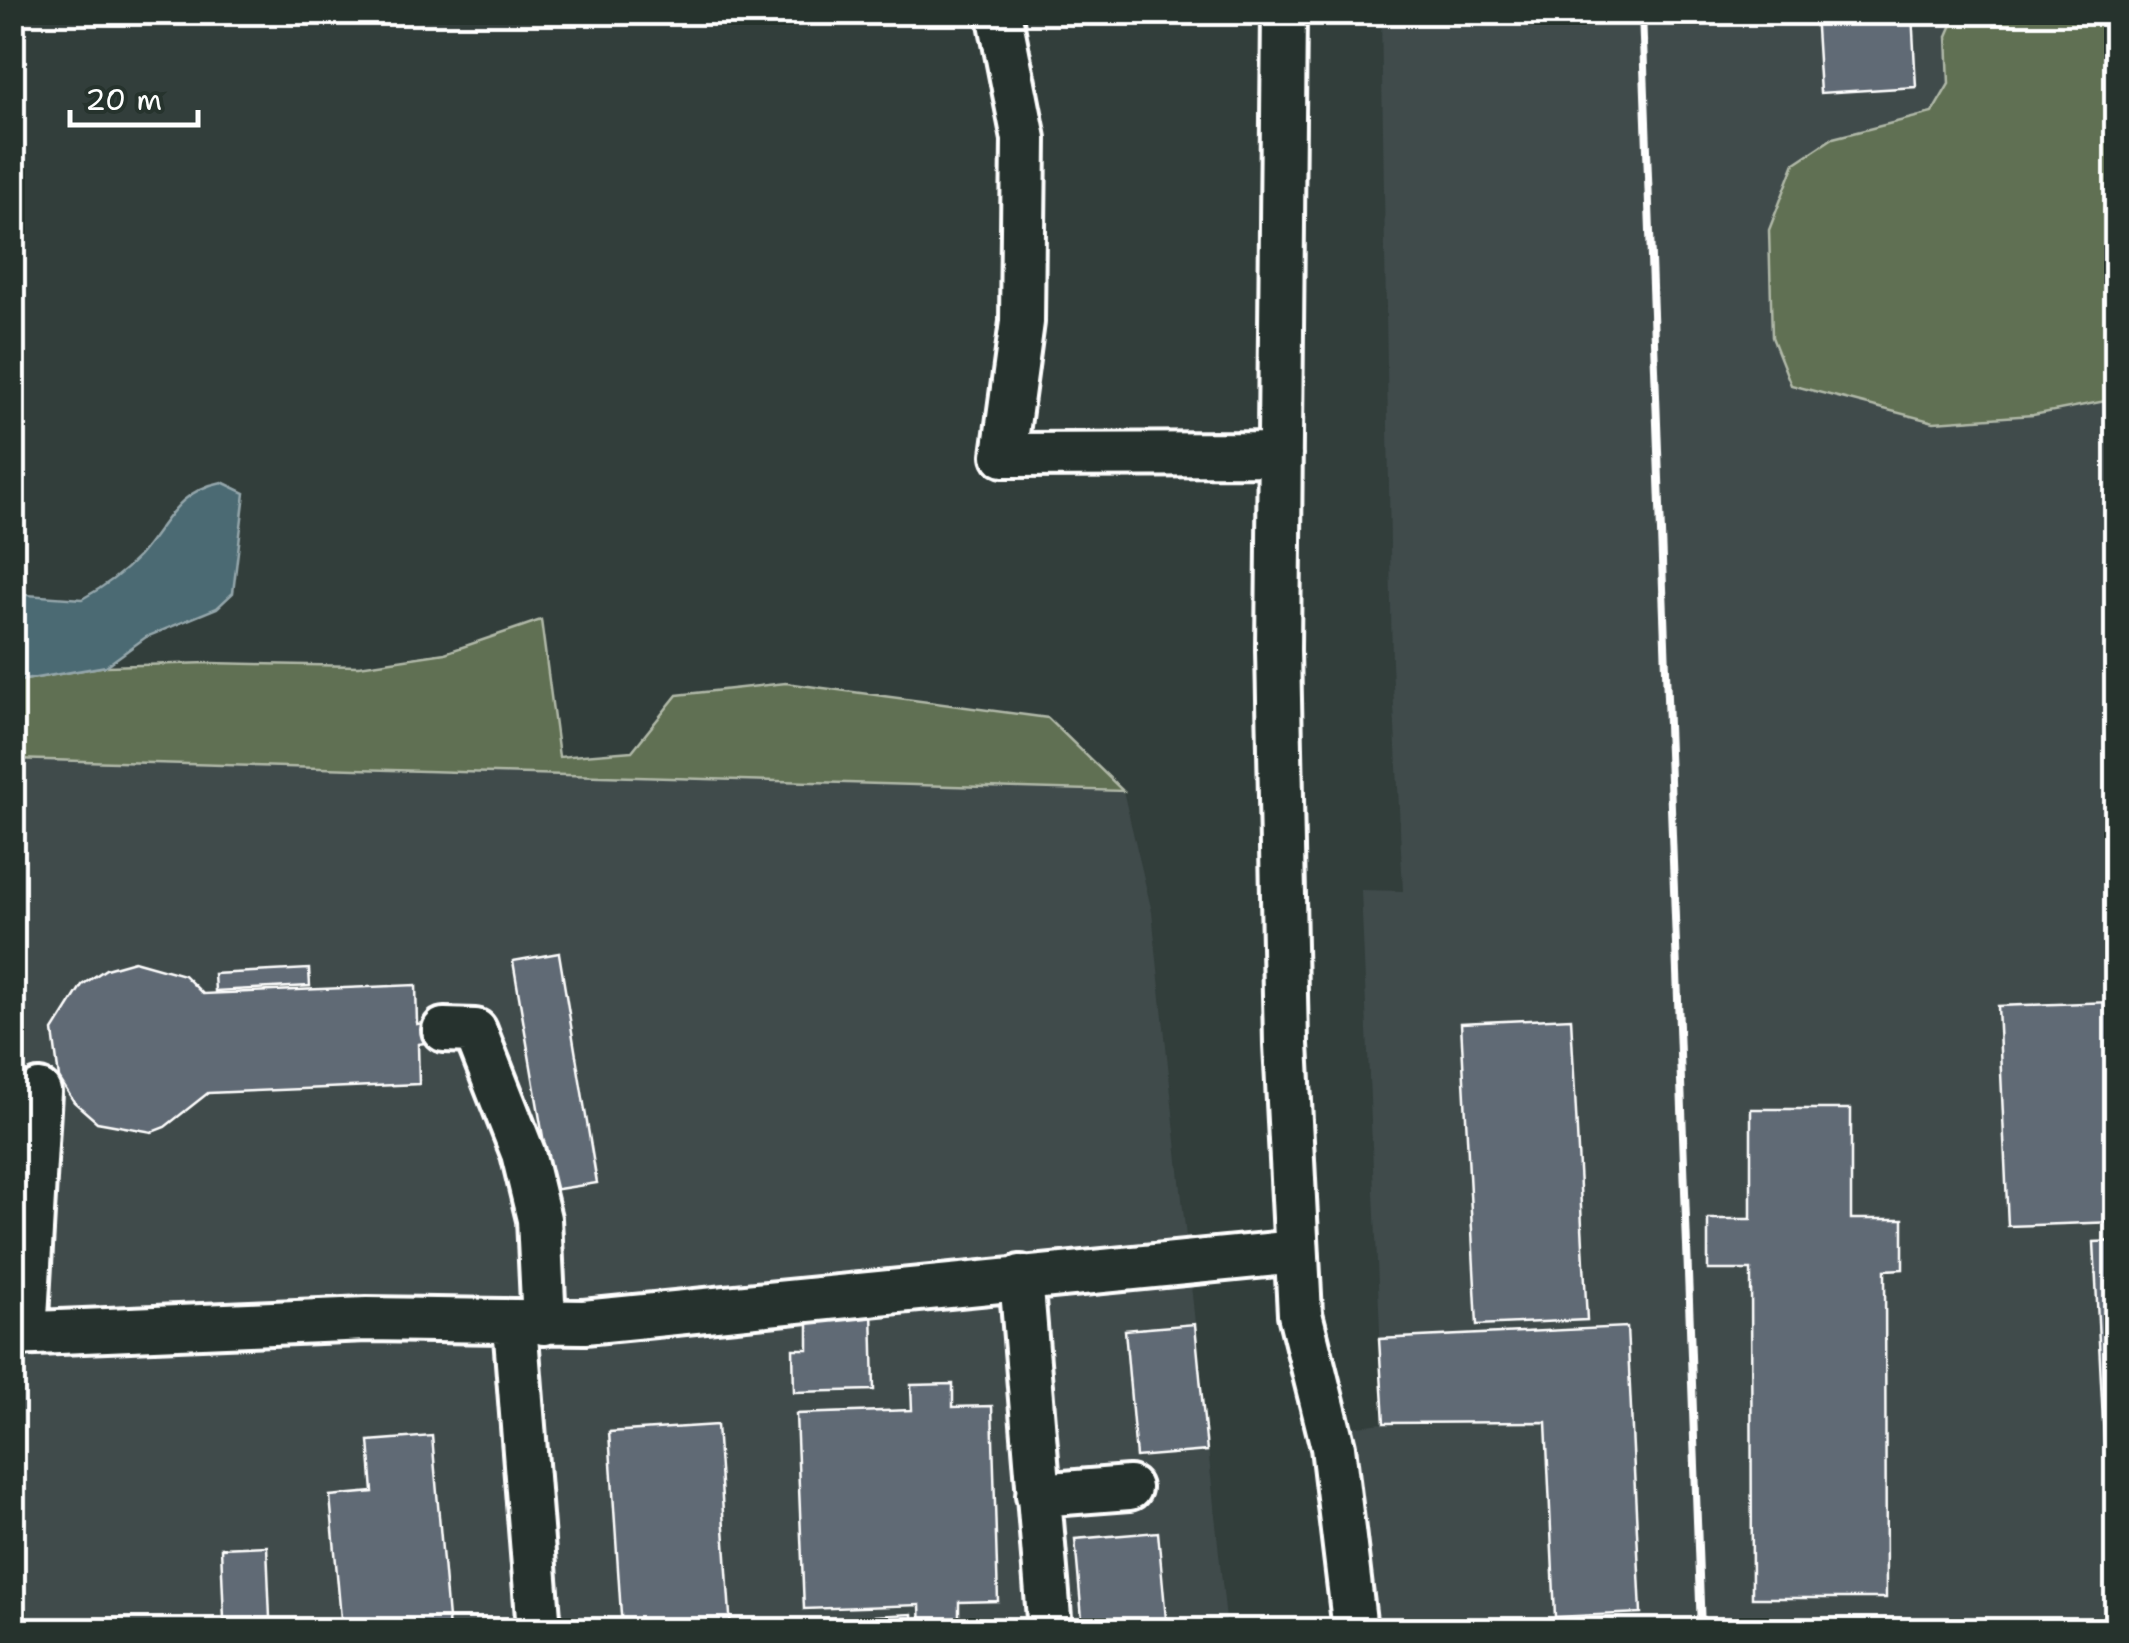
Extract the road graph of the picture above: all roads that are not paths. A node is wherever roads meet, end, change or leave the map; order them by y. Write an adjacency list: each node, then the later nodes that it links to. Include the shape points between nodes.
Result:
1 (999, 12): 3 (street, via 1024,140 1022,322 1004,455)
2 (1284, 12): 3 (street)
3 (1280, 454): 6 (street, via 1284,965)
4 (444, 1030): 8 (street, via 475,1031 523,1153 540,1219)
5 (38, 1092): 9 (street)
6 (1296, 1252): 7 (street); 14 (street, via 1300,1314 1333,1446)
7 (1021, 1277): 8 (street); 11 (street)
8 (530, 1323): 9 (street, via 367,1318); 12 (street)
9 (19, 1334)
10 (1129, 1488): 11 (street)
11 (1038, 1494): 13 (street)
12 (539, 1630)
13 (1050, 1630)
14 (1354, 1630)

